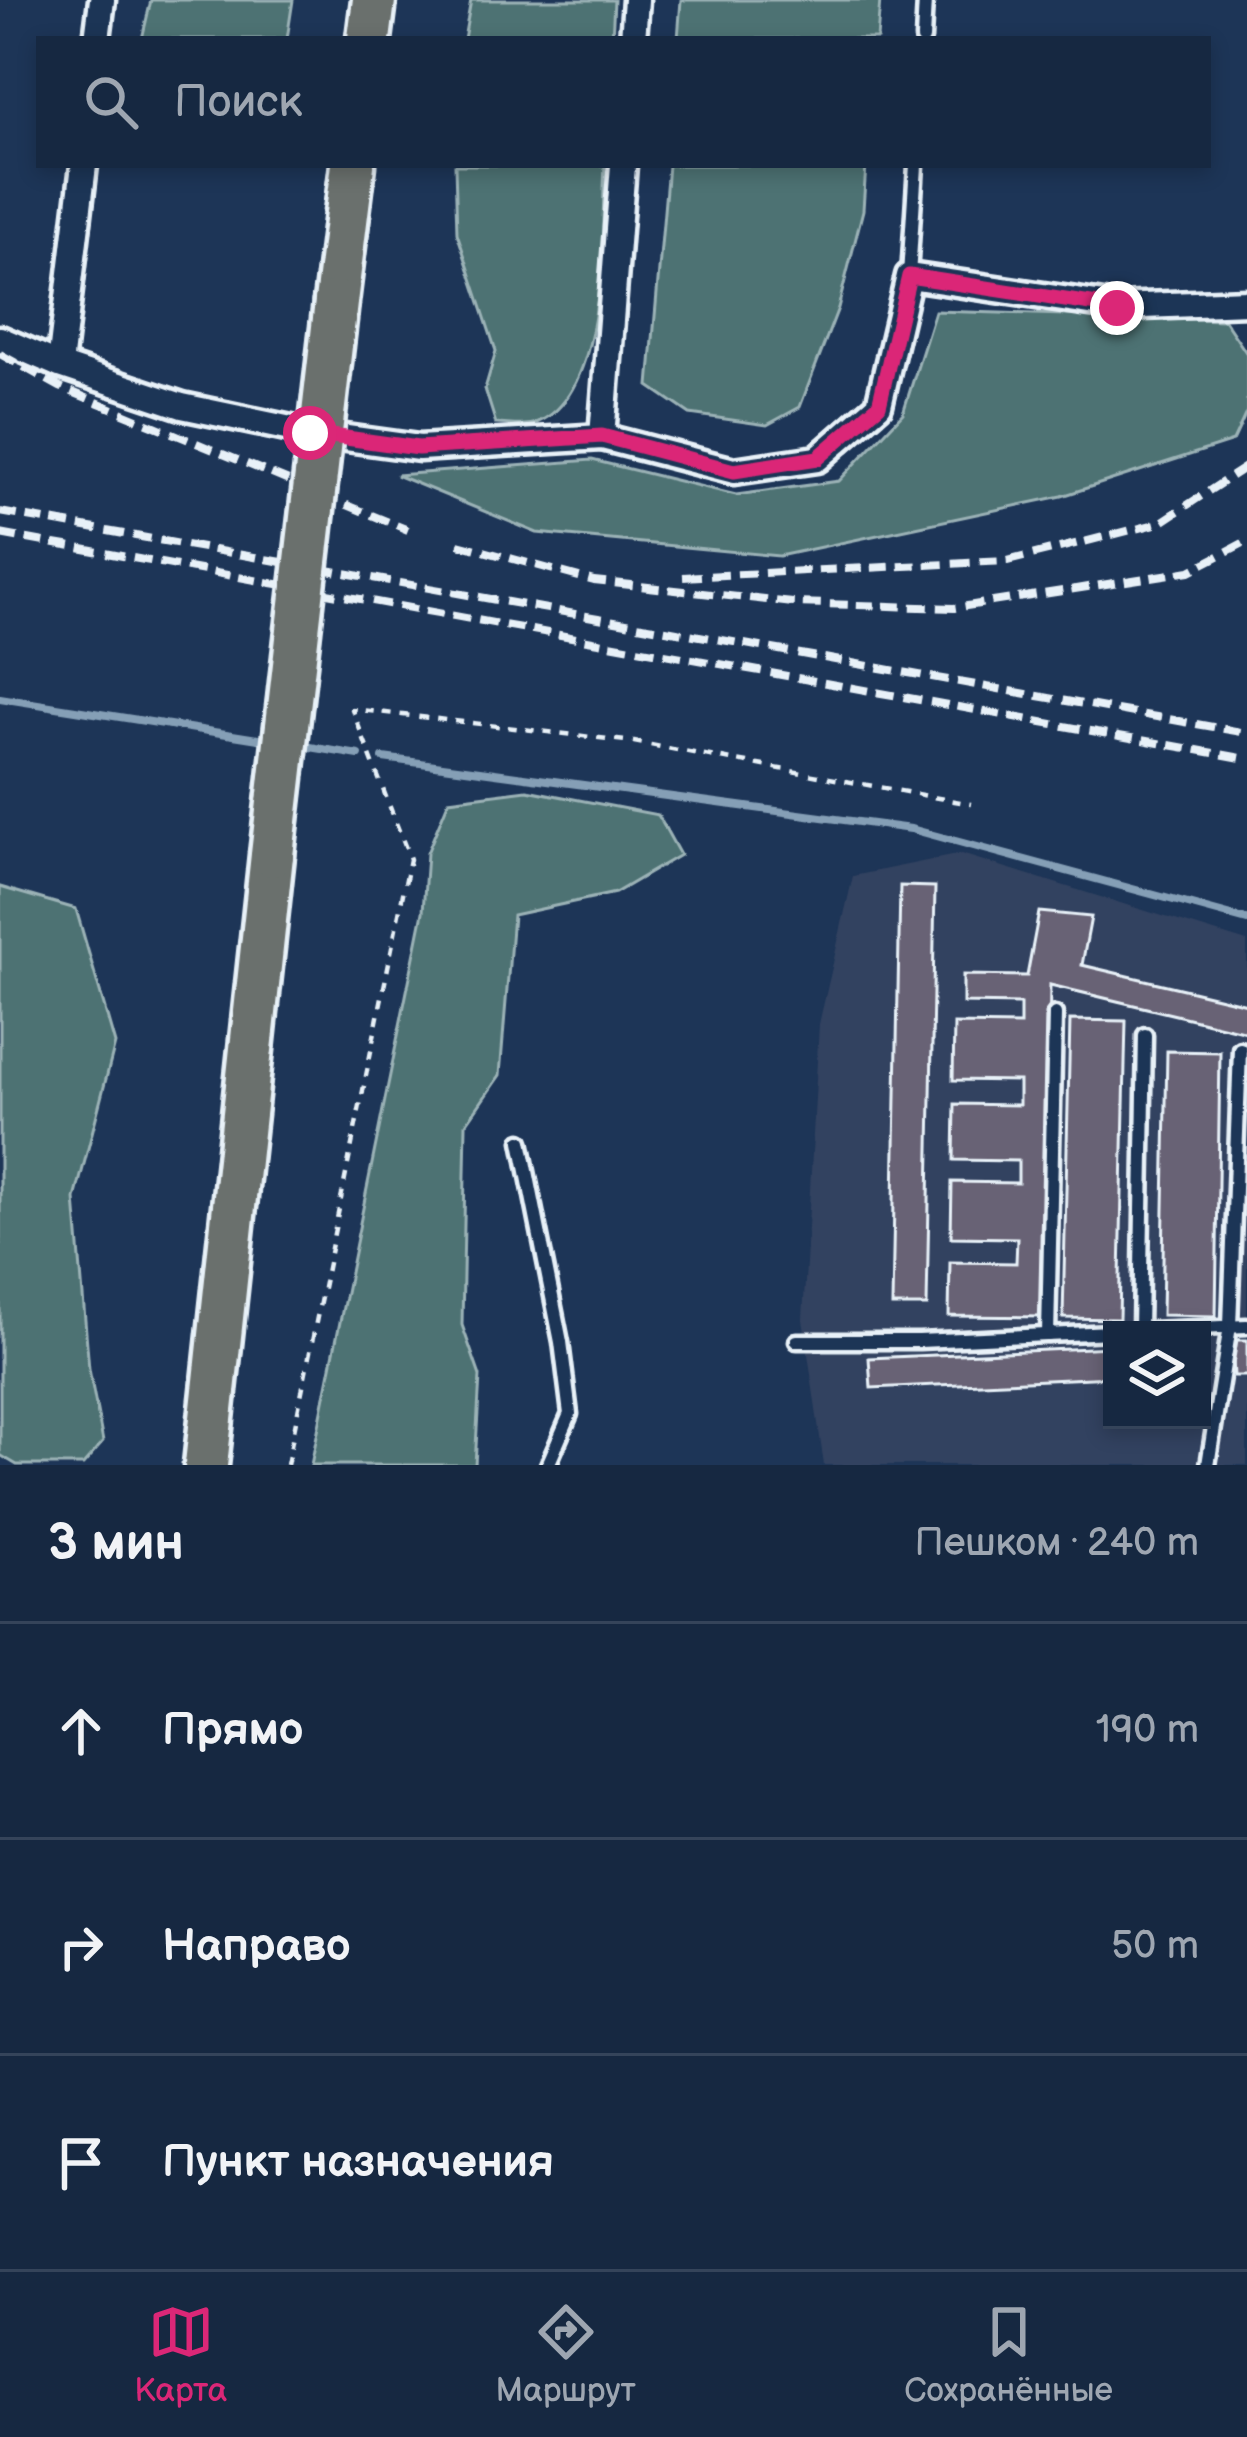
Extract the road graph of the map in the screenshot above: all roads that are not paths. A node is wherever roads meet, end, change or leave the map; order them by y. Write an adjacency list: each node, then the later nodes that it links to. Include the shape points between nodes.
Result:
1 (102, 0): 5 (street)
2 (374, 0): 6 (highway)
3 (636, 0): 7 (street)
4 (925, 0): 8 (lane)
5 (98, 36)
6 (369, 36)
7 (633, 36)
8 (923, 36)
9 (84, 168): 16 (street)
10 (353, 168): 29 (highway, bridge)
11 (623, 168): 17 (street)
12 (916, 168): 13 (lane)
13 (909, 276): 14 (street, via 1117,308); 17 (street, via 879,405 818,458 734,471)
14 (1247, 302)
15 (0, 339): 16 (street)
16 (60, 364): 17 (street, via 182,406 418,448)
17 (602, 436)
18 (1055, 1014): 27 (lane)
19 (1145, 1035): 22 (lane)
20 (1240, 1049): 23 (lane)
21 (520, 1141): 30 (lane, via 570,1414)
22 (1140, 1321)
23 (1230, 1326): 24 (lane); 25 (lane); 31 (lane)
24 (1247, 1326)
25 (1211, 1327)
26 (1103, 1332): 27 (lane)
27 (1048, 1335): 28 (lane)
28 (797, 1341)
29 (206, 1465)
30 (548, 1465)
31 (1208, 1465)

